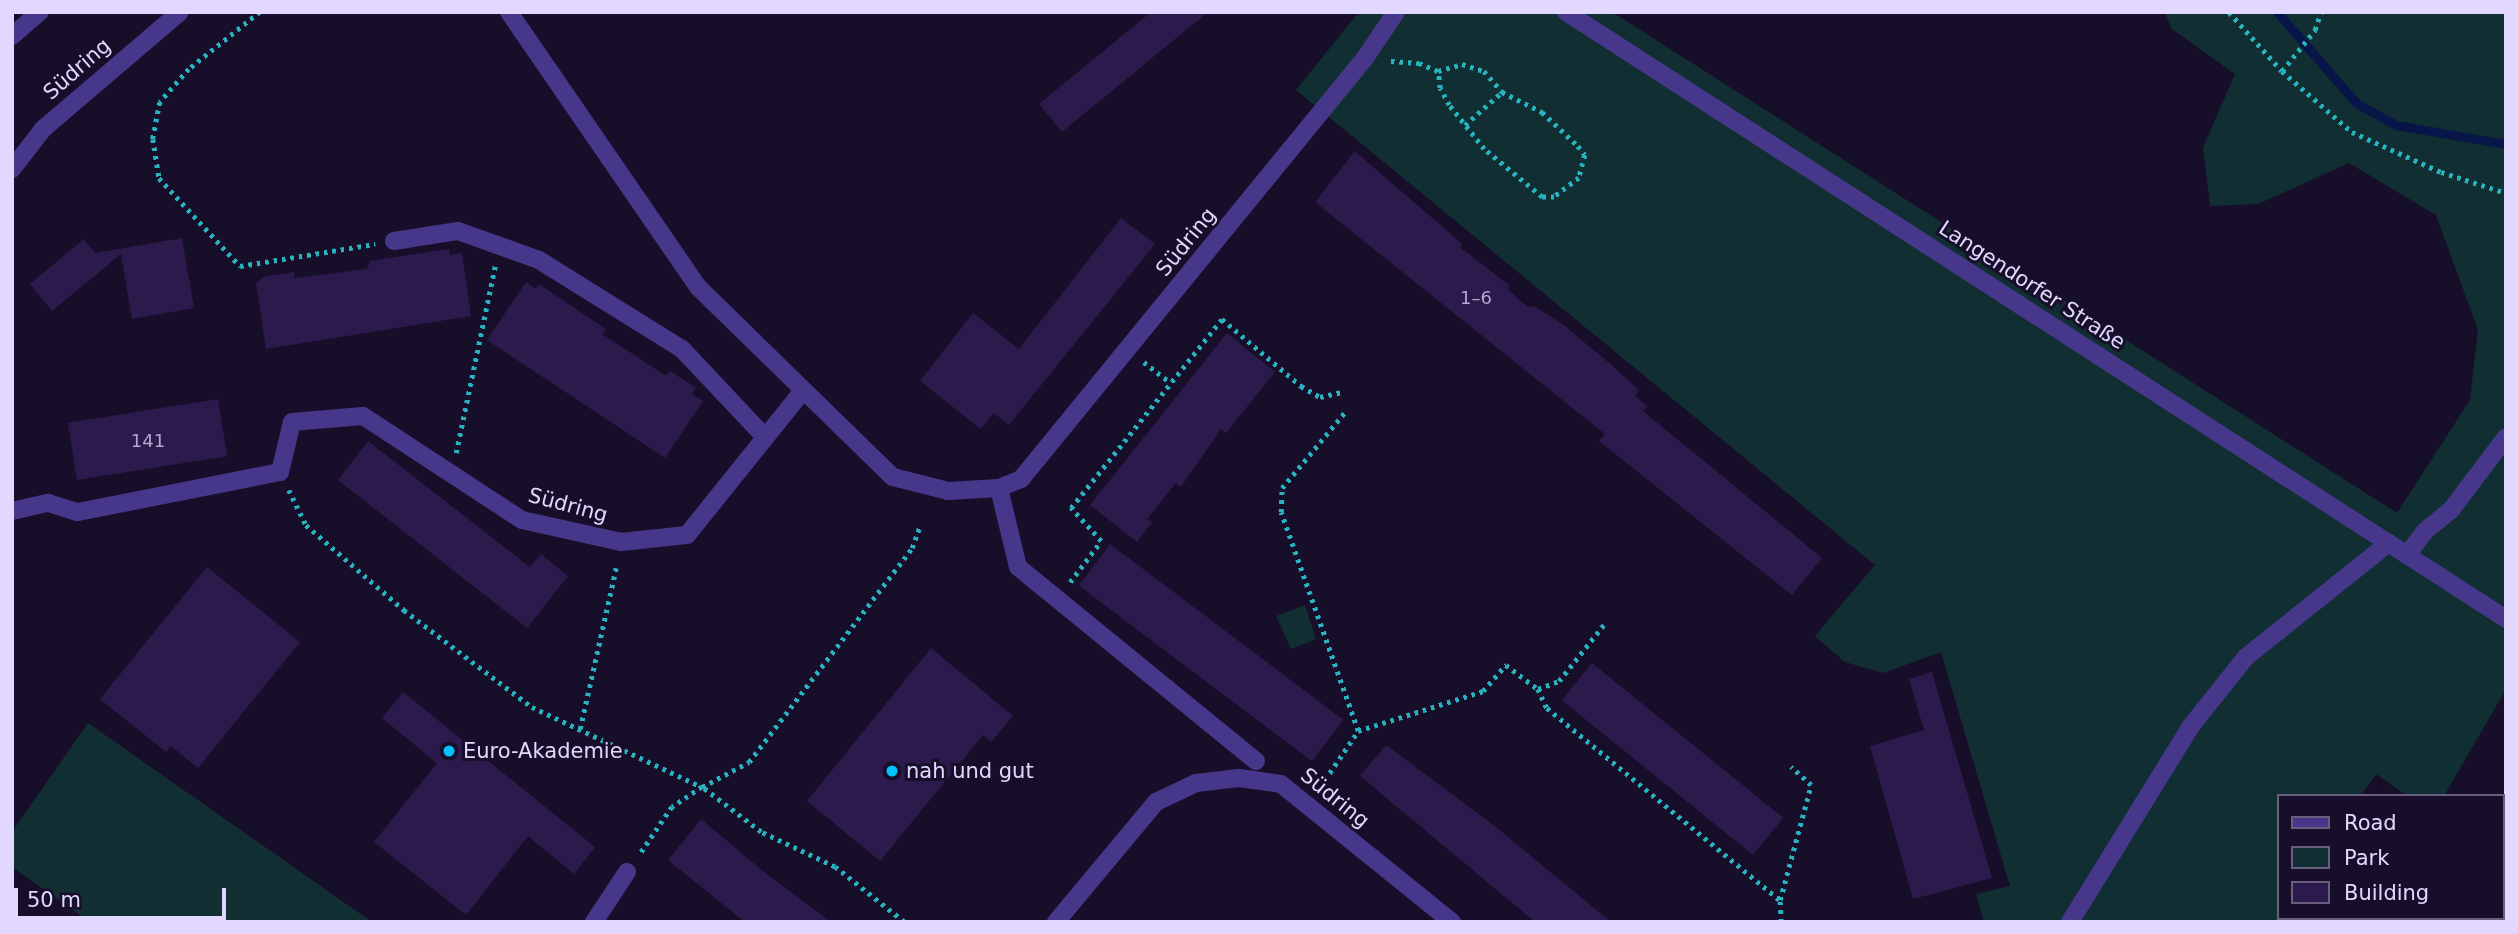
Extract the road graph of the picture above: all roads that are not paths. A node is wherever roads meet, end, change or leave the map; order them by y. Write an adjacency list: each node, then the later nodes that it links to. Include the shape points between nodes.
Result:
1 (40, 12): 6 (street)
2 (180, 12): 7 (street, Südring, via 43,129)
3 (509, 12): 9 (street, Südring, via 698,287)
4 (1396, 12): 12 (street, Südring, via 1365,58 1021,479)
5 (1566, 12): 14 (street, Langendorfer Straße)
6 (12, 36)
7 (12, 169)
8 (394, 241): 10 (street, via 458,231 539,260 682,349)
9 (802, 392): 10 (street, Südring); 12 (street, Südring, via 893,477 948,491)
10 (764, 436): 13 (street, Südring, via 687,535 621,542 522,520 363,416 292,422 280,471 78,512 48,503)
11 (2506, 437): 15 (street, via 2451,510 2425,531)
12 (999, 488): 17 (street, via 1018,567)
13 (12, 511)
14 (2389, 544): 15 (street, Langendorfer Straße); 22 (street, via 2246,657 2191,726)
15 (2407, 555): 16 (street, Langendorfer Straße)
16 (2506, 620)
17 (1256, 761)
18 (627, 873): 19 (street)
19 (594, 922)
20 (1056, 922): 21 (street, Südring, via 1156,802 1196,783 1239,778 1281,784)
21 (1451, 922)
22 (2070, 922)

